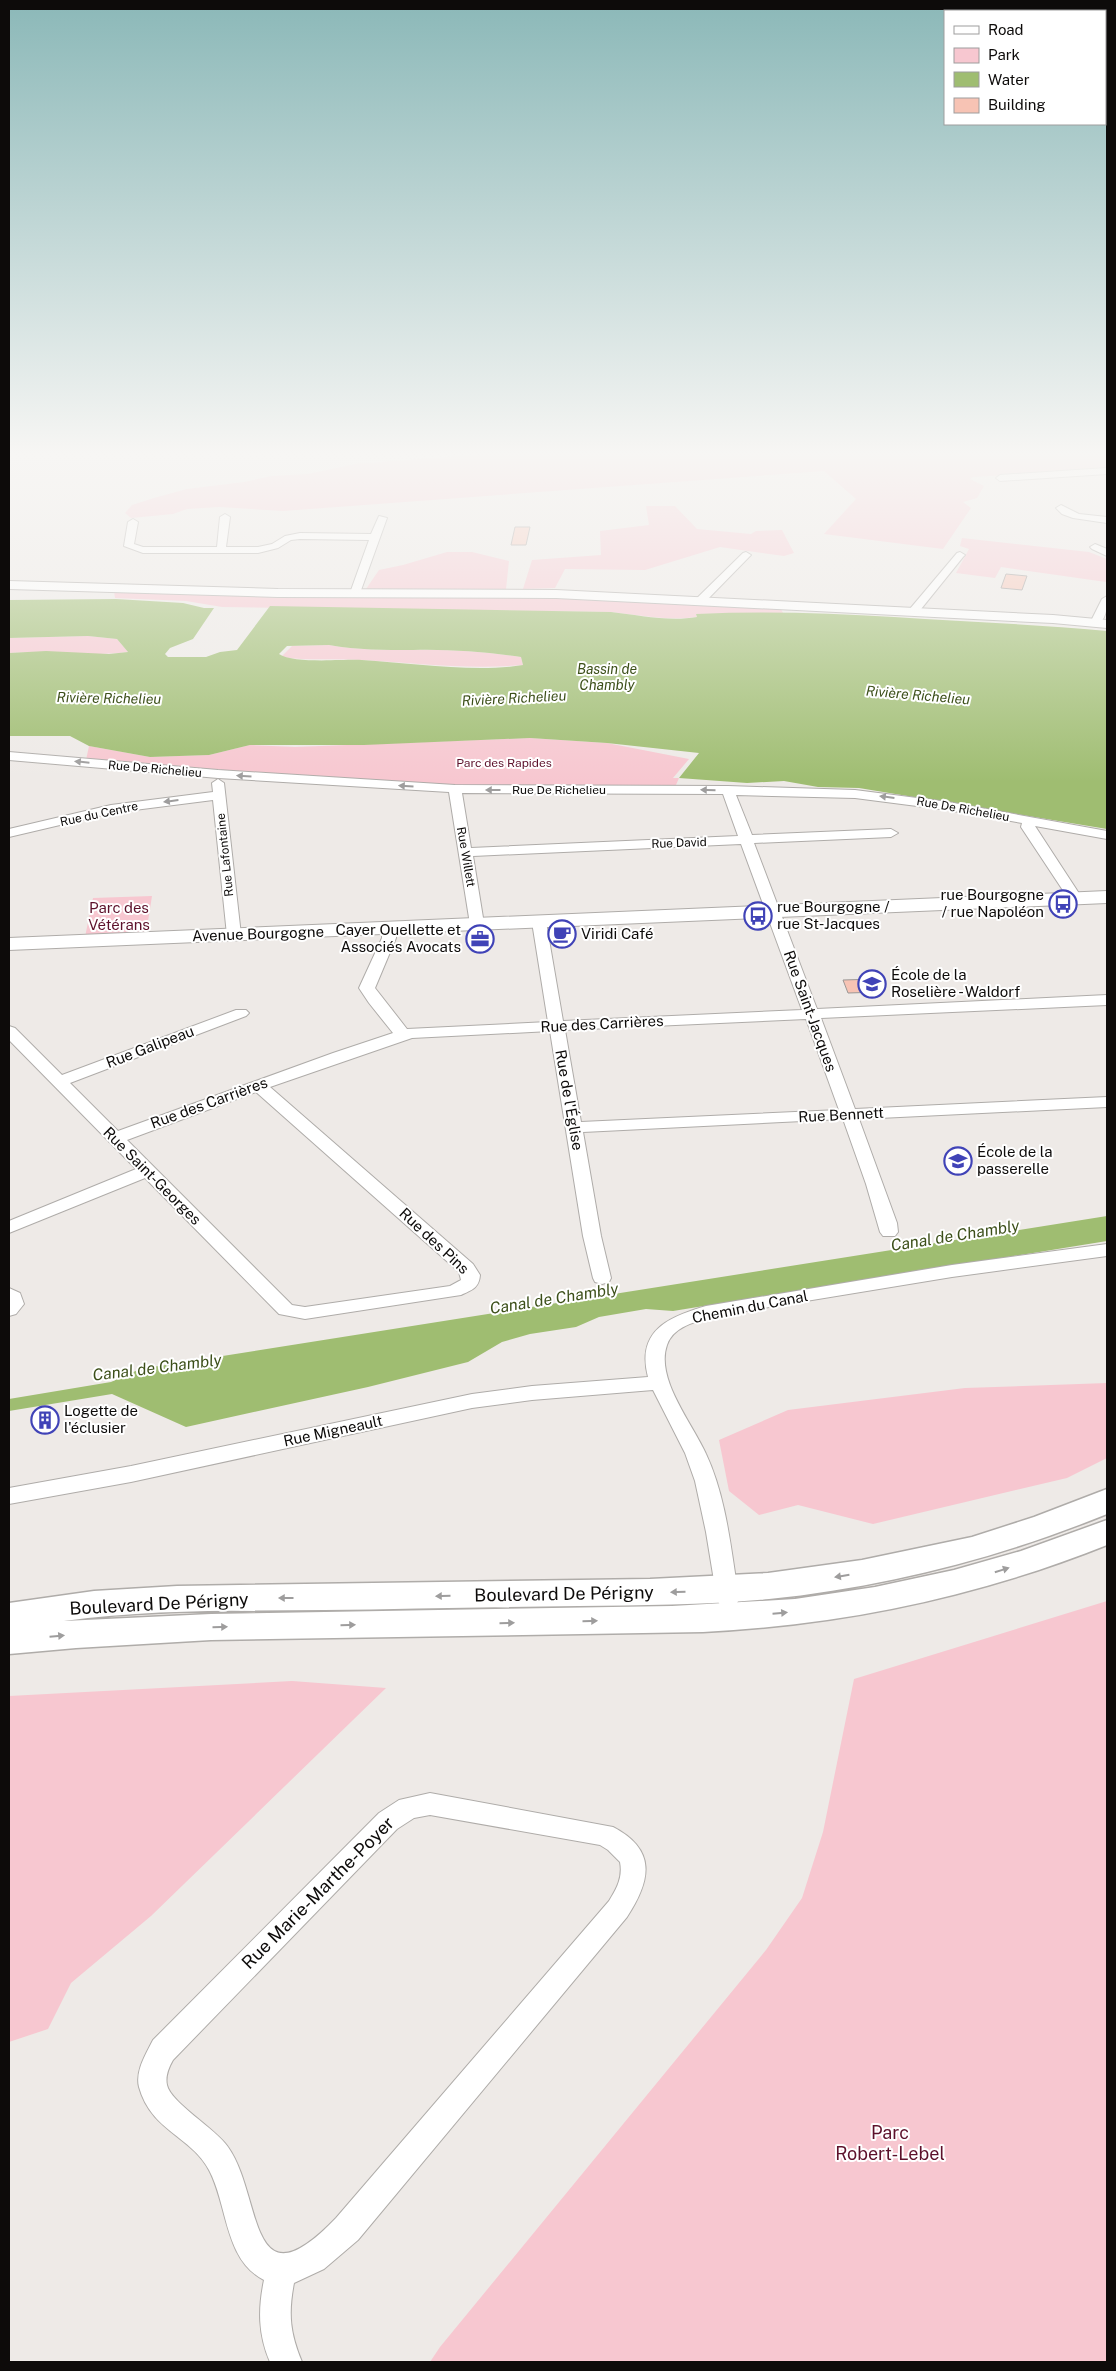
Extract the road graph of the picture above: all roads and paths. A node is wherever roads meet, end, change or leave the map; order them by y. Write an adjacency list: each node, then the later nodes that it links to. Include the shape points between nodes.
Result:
1 (367, 561): 5 (street)
2 (740, 561): 7 (street)
3 (955, 561): 8 (street)
4 (9, 584): 5 (street, via 220,592)
5 (355, 593): 7 (street, via 556,594)
6 (1107, 599): 9 (street)
7 (699, 602): 8 (street)
8 (914, 612): 9 (street)
9 (1101, 623)
10 (9, 756): 11 (street, Rue De Richelieu, one-way to 10)
11 (218, 774): 12 (street, Rue De Richelieu, one-way to 11); 14 (street, Rue Lafontaine)
12 (455, 789): 13 (street, Rue De Richelieu, one-way to 12); 20 (street, Rue Willett)
13 (728, 790): 15 (street, Rue De Richelieu, one-way to 13, via 873,796); 19 (street, Rue Saint-Jacques)
14 (219, 795): 16 (street, Rue du Centre, one-way to 16, via 111,808); 27 (street, Rue Lafontaine)
15 (1029, 821): 18 (street, Rue De Richelieu); 22 (street, via 1028,827)
16 (9, 833)
17 (892, 833): 19 (street, Rue David)
18 (1107, 835)
19 (747, 840): 20 (street, Rue David); 23 (street, Rue Saint-Jacques)
20 (466, 852): 25 (street, Rue Willett)
21 (1107, 897): 22 (street, Avenue Bourgogne)
22 (1075, 898): 23 (street, Avenue Bourgogne)
23 (774, 912): 24 (street, Avenue Bourgogne); 31 (street, Rue Saint-Jacques)
24 (539, 922): 25 (street, Avenue Bourgogne); 32 (street, Rue de l'Église)
25 (478, 924): 26 (street, Avenue Bourgogne)
26 (389, 928): 27 (street, Avenue Bourgogne); 34 (street, via 389,938 368,988)
27 (234, 935): 28 (street, Avenue Bourgogne)
28 (9, 944)
29 (1107, 1000): 31 (street, Rue des Carrières)
30 (241, 1013): 35 (street, Rue Galipeau)
31 (812, 1014): 32 (street, Rue des Carrières); 38 (street, Rue Saint-Jacques)
32 (557, 1026): 34 (street, Rue des Carrières); 39 (street, Rue de l'Église)
33 (9, 1031): 35 (street, Rue Saint-Georges)
34 (403, 1035): 36 (street, Rue des Carrières)
35 (59, 1082): 40 (street, Rue Saint-Georges)
36 (258, 1085): 40 (street, Rue des Carrières); 48 (street, Rue des Pins, via 466,1268 472,1279 469,1285 454,1291)
37 (1107, 1102): 38 (street, Rue Bennett)
38 (848, 1114): 39 (street, Rue Bennett); 43 (street, Rue Saint-Jacques)
39 (574, 1127): 45 (street, Rue de l'Église)
40 (115, 1138): 41 (street, Rue Saint-Georges)
41 (146, 1171): 42 (street); 48 (street, Rue Saint-Georges, via 280,1305)
42 (9, 1228)
43 (889, 1232)
44 (1107, 1250): 49 (street, Chemin du Canal, via 846,1288 694,1316 680,1321 662,1335 655,1354)
45 (602, 1278)
46 (9, 1294): 47 (street, via 15,1300)
47 (9, 1310)
48 (299, 1314)
49 (660, 1383): 50 (street, Rue Migneault, via 480,1400 131,1474); 53 (street, Chemin du Canal, via 702,1468)
50 (9, 1496)
51 (1107, 1501): 53 (main road, Boulevard De Périgny, one-way to 53, via 1020,1534 917,1562 821,1580)
52 (1107, 1532): 53 (main road, Boulevard De Périgny, one-way to 52, via 822,1608 930,1589 1003,1570)
53 (729, 1603): 54 (main road, Boulevard De Périgny, one-way to 54, via 650,1592 177,1599 94,1604); 55 (main road, Boulevard De Périgny, one-way to 53, via 186,1628)
54 (9, 1616)
55 (9, 1640)
56 (281, 2270): 56 (street, Rue Marie-Marthe-Poyer, via 265,2266 254,2253 219,2157 158,2101 152,2074 163,2050 394,1815 408,1808 430,1804 597,1833 617,1841 630,1857 634,1876 631,1889 618,1909 347,2229 322,2254); 57 (street, via 274,2316 276,2340)
57 (286, 2362)

